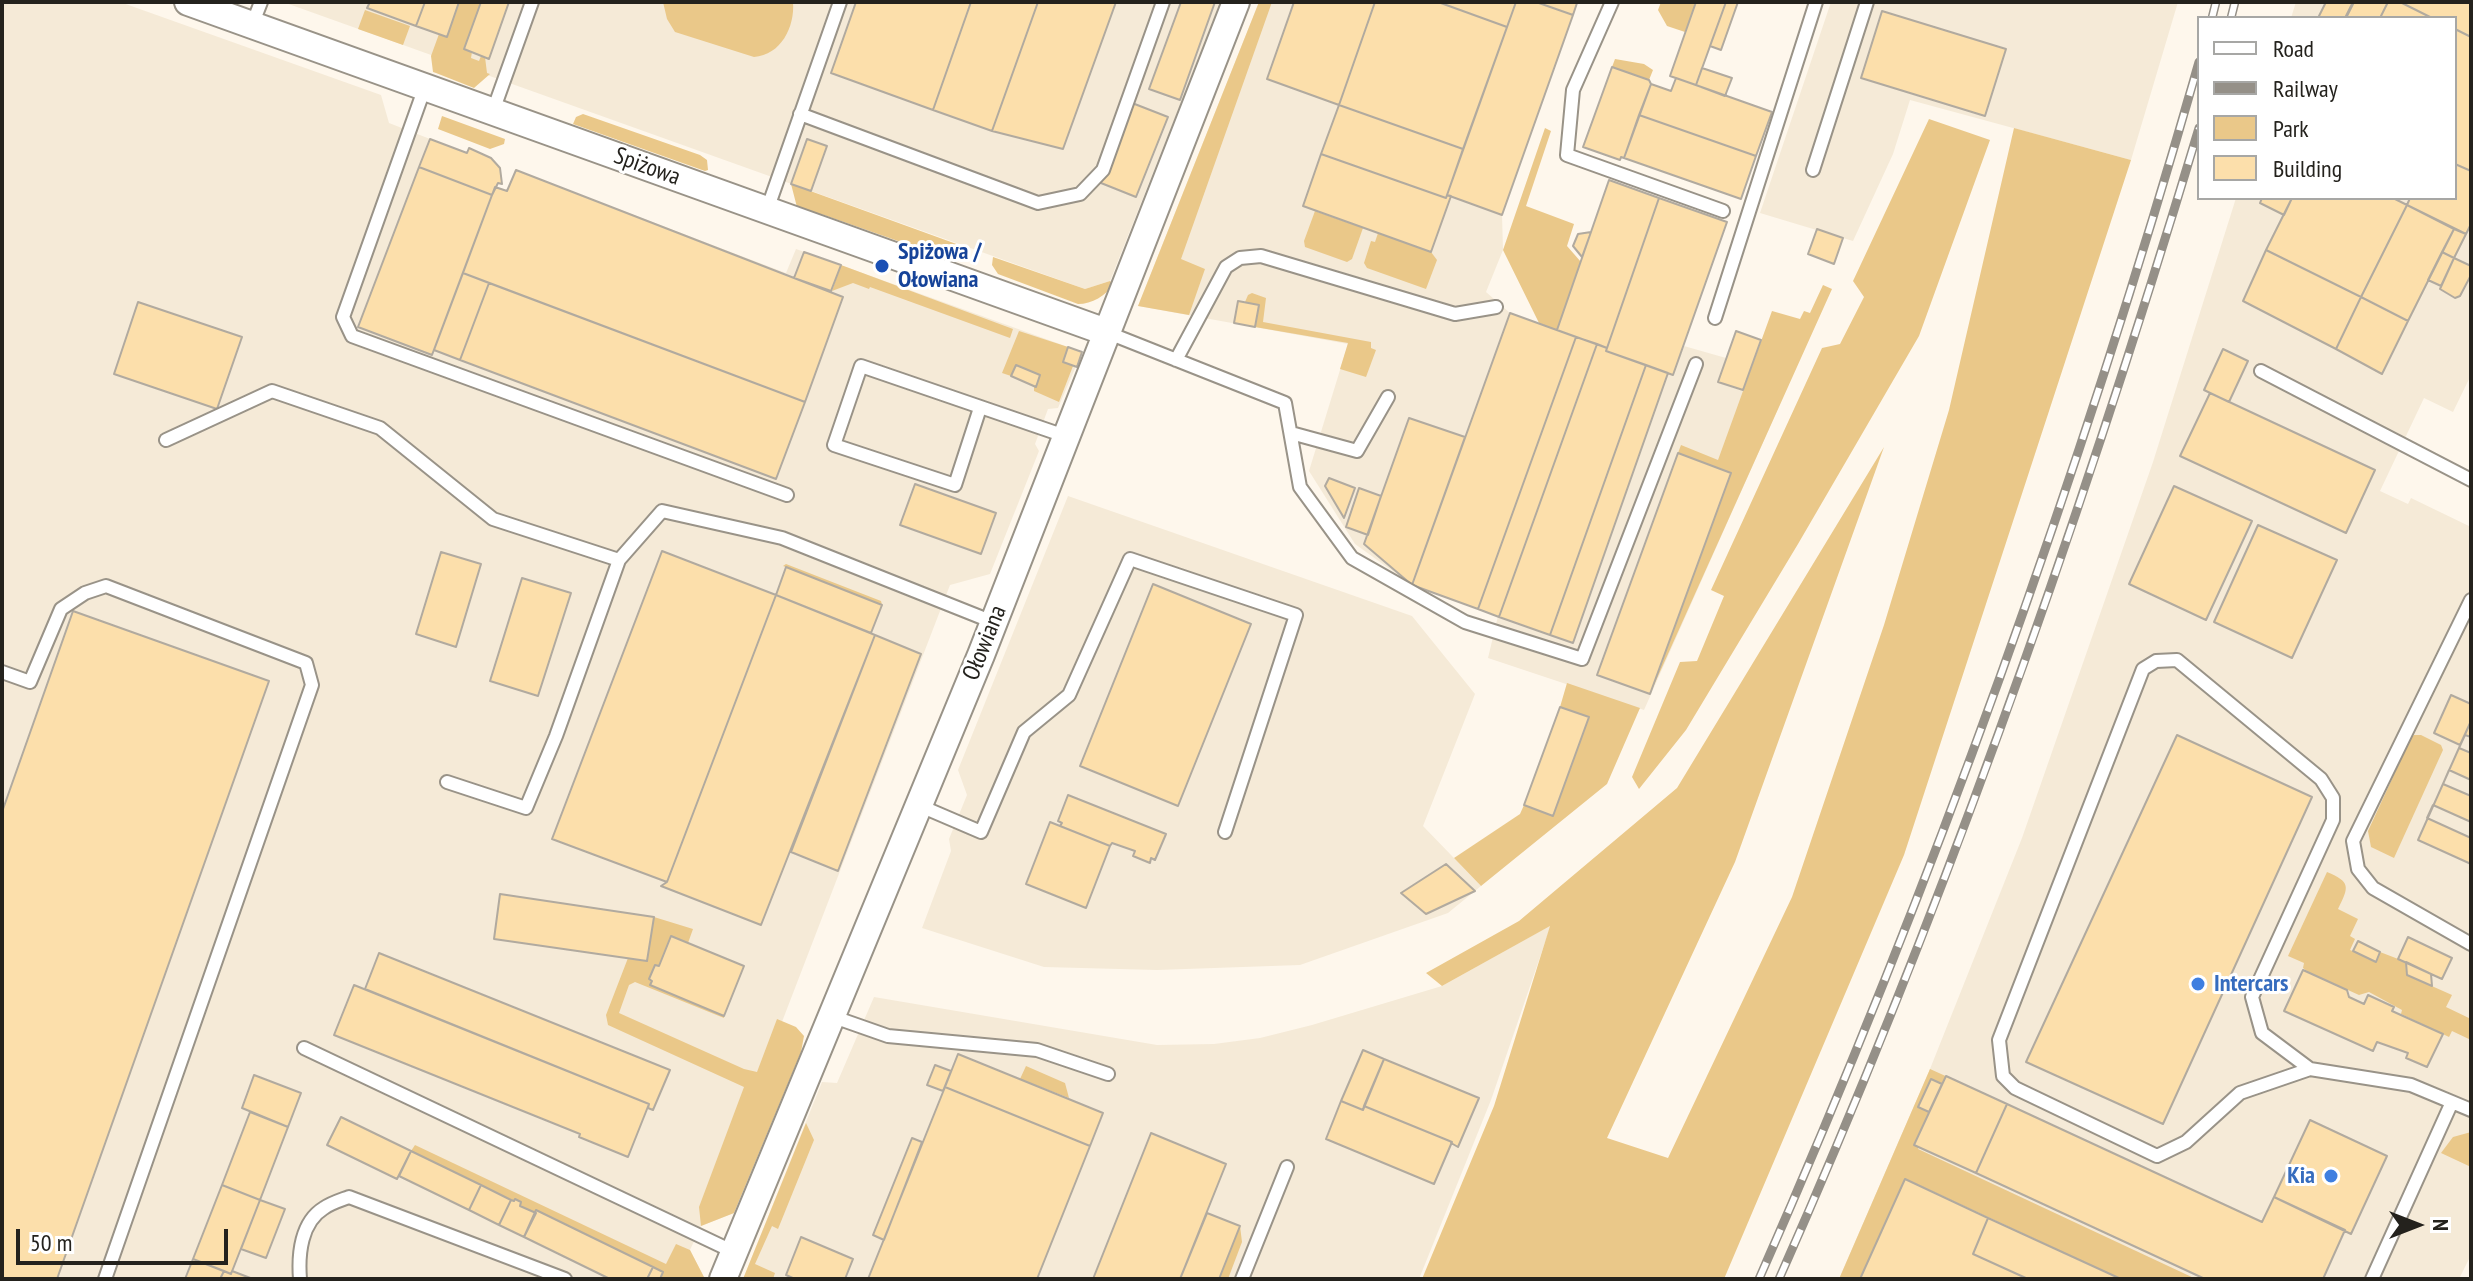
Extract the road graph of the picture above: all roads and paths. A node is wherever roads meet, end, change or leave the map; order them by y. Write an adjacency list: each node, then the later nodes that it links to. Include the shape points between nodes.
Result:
1 (188, 2): 9 (street, Spiżowa)
2 (532, 2): 11 (lane)
3 (840, 2): 12 (lane)
4 (1163, 2): 12 (lane, via 1103,170 1080,194 1038,203)
5 (1236, 2): 18 (street, Ołowiana)
6 (1612, 2): 15 (lane, via 1573,90 1567,155)
7 (1816, 2): 17 (lane)
8 (1867, 2): 13 (lane)
9 (257, 14): 10 (street, Spiżowa)
10 (425, 87): 11 (street, Spiżowa); 28 (lane, via 343,317 352,336)
11 (493, 111): 14 (street, Spiżowa)
12 (800, 114): 14 (lane)
13 (1813, 170)
14 (767, 210): 18 (street, Spiżowa)
15 (1723, 211)
16 (1496, 307): 19 (lane, via 1455,314 1261,256 1240,258 1226,267)
17 (1715, 318)
18 (1106, 332): 19 (lane); 25 (street, Ołowiana)
19 (1176, 360): 24 (lane, via 1285,403)
20 (1696, 364): 24 (lane, via 1582,659 1465,622 1352,558 1300,487)
21 (2261, 371): 27 (lane)
22 (1388, 397): 24 (lane, via 1357,451)
23 (980, 408): 23 (lane, via 861,366 834,445 955,485); 25 (lane)
24 (1291, 433)
25 (1065, 436): 31 (street, Ołowiana)
26 (166, 440): 29 (lane, via 272,391 380,428 493,519)
27 (2471, 480)
28 (787, 495)
29 (619, 560): 31 (lane, via 662,511 782,538); 33 (lane, via 526,808)
30 (2471, 600): 36 (lane, via 2353,841 2358,869 2373,888)
31 (993, 622): 34 (street, Ołowiana)
32 (2, 672): 45 (lane, via 30,682 61,609 106,586 306,663 312,685)
33 (447, 782)
34 (918, 805): 35 (lane, via 981,832 1024,732 1069,695 1130,559 1296,615); 37 (street, Ołowiana)
35 (1225, 832)
36 (2471, 944)
37 (831, 1016): 40 (lane, via 888,1036 1037,1050); 44 (street, Ołowiana)
38 (304, 1048): 44 (lane)
39 (2310, 1069): 39 (lane, via 2240,1093 2186,1142 2157,1156 2015,1088 2003,1076 1999,1040 2143,669 2156,661 2177,660 2321,779 2333,798 2333,820 2252,997 2262,1033); 41 (lane, via 2411,1085)
40 (1108, 1074)
41 (2452, 1102): 42 (lane); 50 (lane)
42 (2471, 1110)
43 (1287, 1167): 49 (lane)
44 (734, 1252): 48 (street, Ołowiana)
45 (105, 1279)
46 (300, 1279): 47 (lane, via 298,1259 307,1226 322,1208 349,1197)
47 (565, 1279)
48 (723, 1279)
49 (1242, 1279)
50 (2372, 1279)

